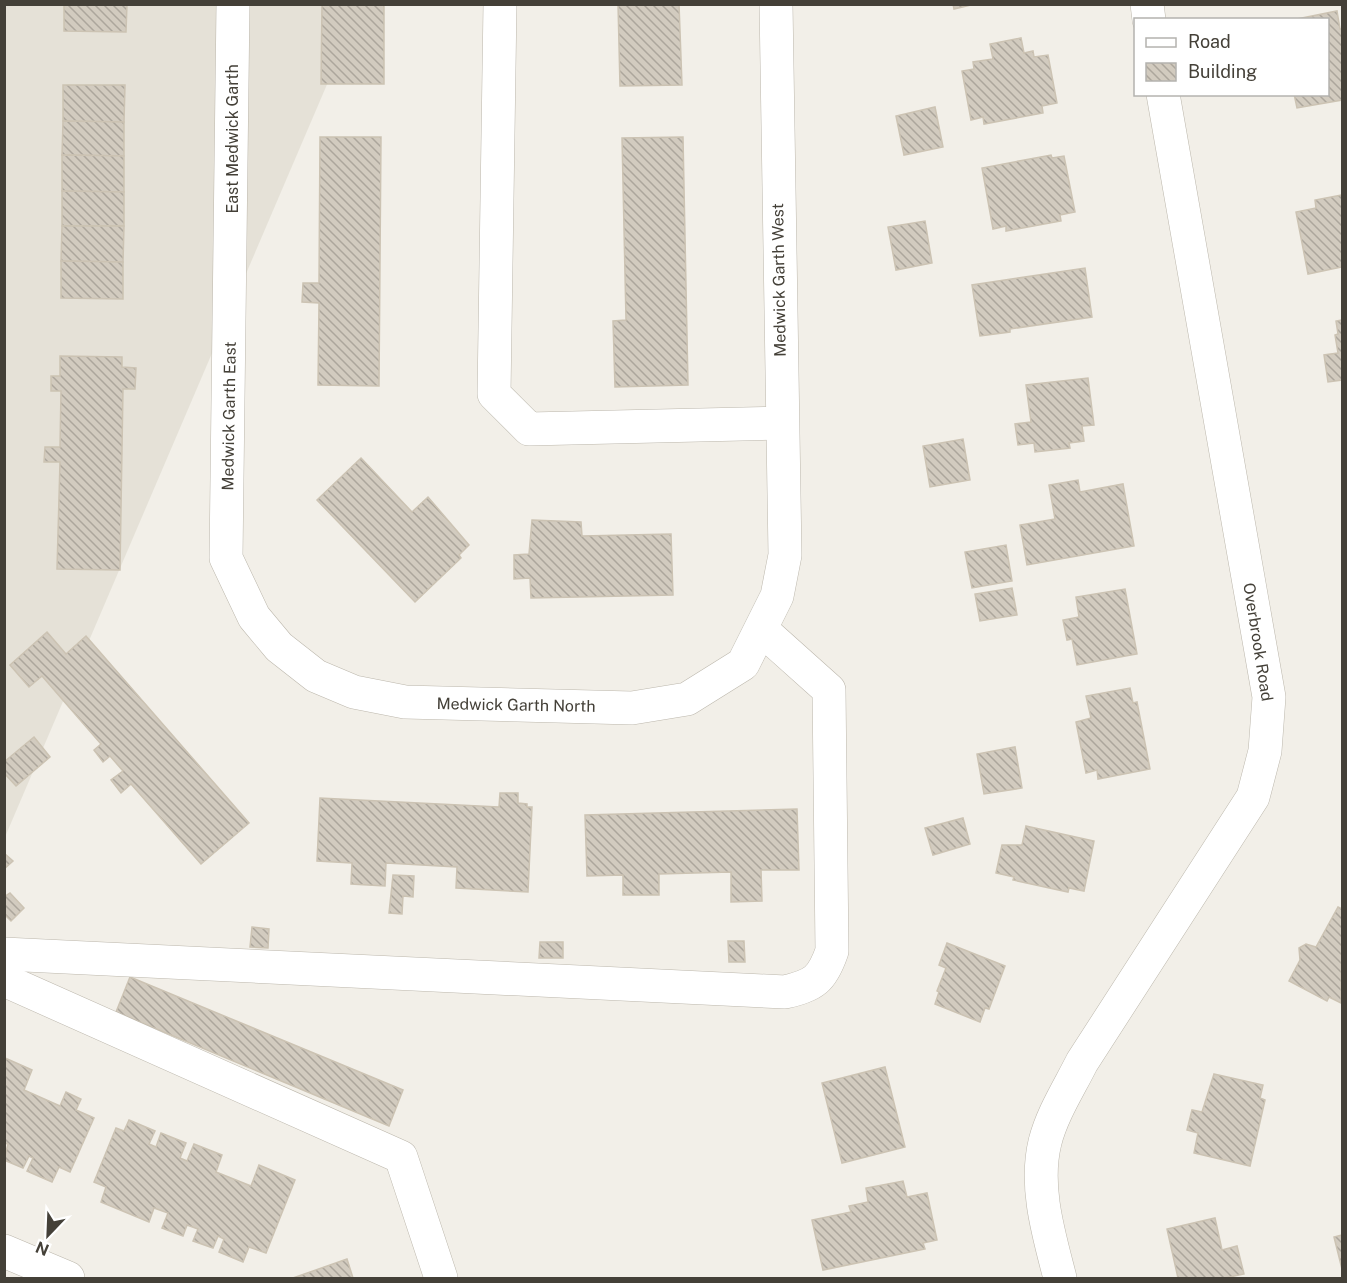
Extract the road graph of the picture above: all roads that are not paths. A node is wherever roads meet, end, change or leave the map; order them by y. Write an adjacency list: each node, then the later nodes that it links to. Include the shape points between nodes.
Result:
1 (233, 4): 5 (street, East Medwick Garth)
2 (500, 4): 6 (street, via 494,394 529,429)
3 (776, 4): 6 (street, Medwick Garth West)
4 (1163, 96): 15 (street, Overbrook Road, via 1269,697 1265,751 1253,797 1082,1062 1045,1142 1041,1182 1048,1234)
5 (232, 274): 8 (street, Medwick Garth East)
6 (781, 423): 7 (street, Medwick Garth West)
7 (785, 555): 9 (street, Medwick Garth North, via 777,596)
8 (226, 558): 9 (street, Medwick Garth North, via 254,617 279,647 316,676 354,692 405,702 632,708 687,699 743,664)
9 (762, 630): 10 (street, via 829,690 832,951 825,972 808,986 785,992)
10 (4, 954)
11 (4, 980): 14 (street, via 401,1157)
12 (4, 1251): 13 (street)
13 (64, 1278)
14 (441, 1278)
15 (1060, 1278)

